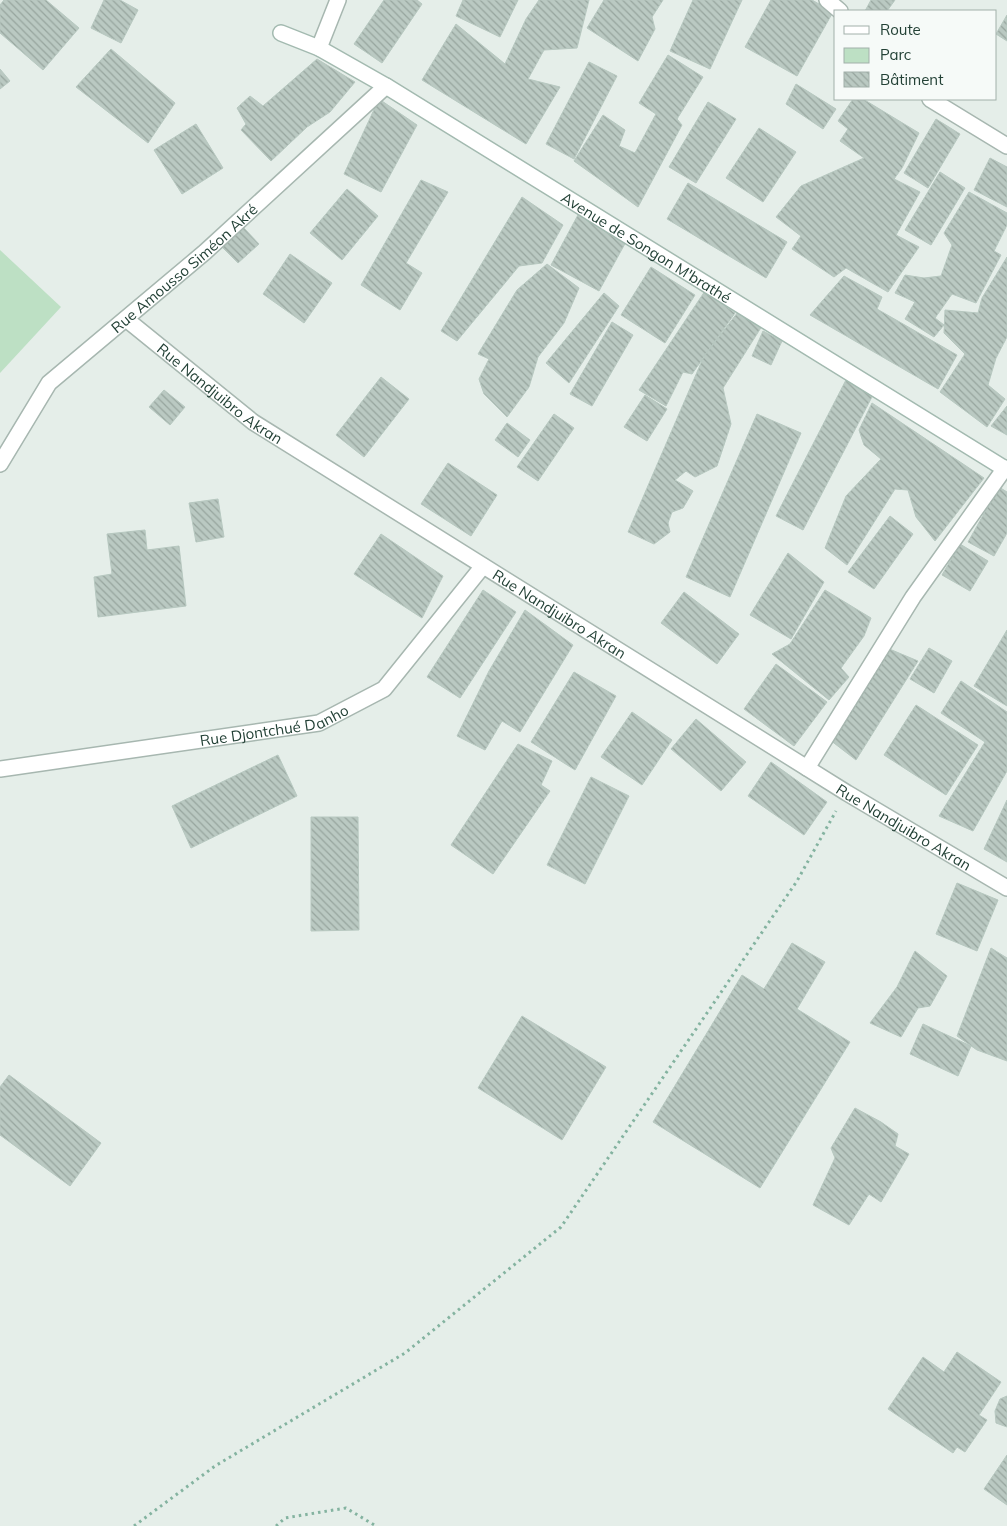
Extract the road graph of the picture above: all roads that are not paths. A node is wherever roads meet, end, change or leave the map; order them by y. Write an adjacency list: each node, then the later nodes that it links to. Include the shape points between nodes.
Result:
1 (338, 0): 5 (street)
2 (827, 0): 3 (street)
3 (839, 10)
4 (281, 33): 5 (street, Avenue de Songon M'brathé)
5 (319, 48): 6 (street, Avenue de Songon M'brathé)
6 (386, 86): 9 (street, Rue Amousso Siméon Akré, via 205,252); 11 (street, Avenue de Songon M'brathé)
7 (932, 100): 8 (street)
8 (1007, 146)
9 (126, 319): 10 (street, Rue Amousso Siméon Akré, via 49,383); 12 (street, Rue Nandjuibro Akran, via 253,422)
10 (0, 464)
11 (1006, 469): 13 (street, via 913,597)
12 (484, 566): 13 (street, Rue Nandjuibro Akran); 14 (street, Rue Djontchué Danho, via 384,689 319,723)
13 (807, 768): 15 (street, Rue Nandjuibro Akran)
14 (0, 769)
15 (1007, 888)

